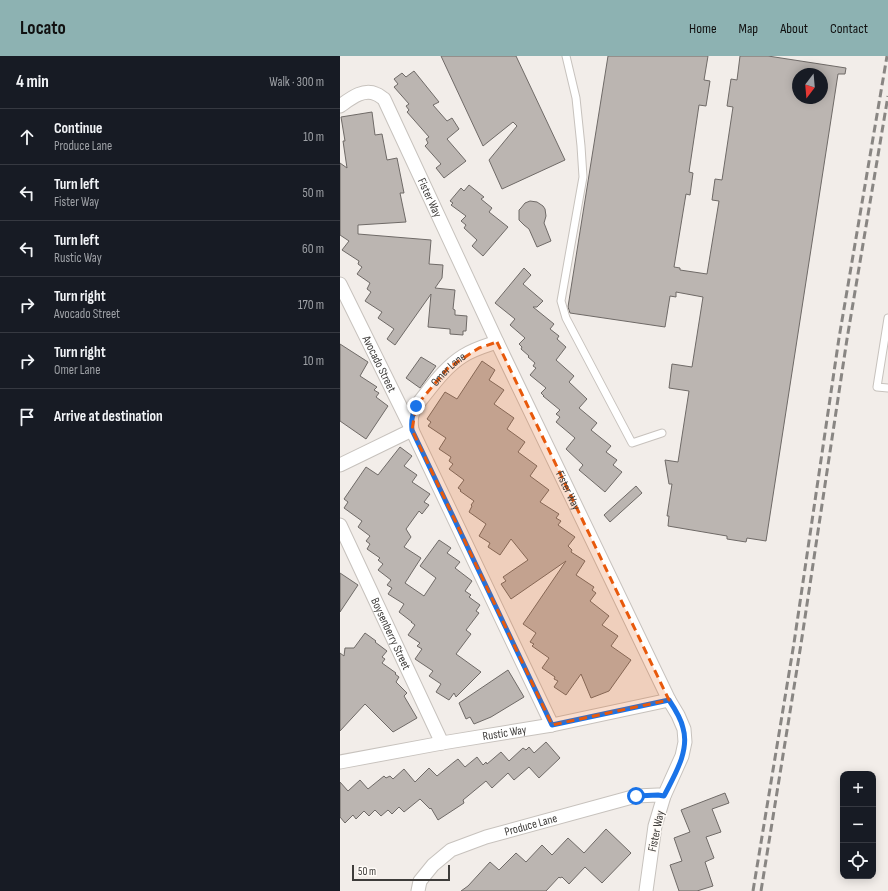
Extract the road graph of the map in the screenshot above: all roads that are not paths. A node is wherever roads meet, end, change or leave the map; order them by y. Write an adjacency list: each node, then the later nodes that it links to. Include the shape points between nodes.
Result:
1 (566, 56): 8 (lane, via 576,98 582,177 561,301 566,318 632,443)
2 (340, 106): 5 (street, Fister Way, via 355,96 368,92 384,99)
3 (340, 284): 7 (street, Avocado Street)
4 (888, 318): 6 (lane, via 877,387)
5 (498, 342): 7 (street, Omer Lane, via 479,348 448,368 416,406 411,421); 11 (street, Fister Way)
6 (888, 388)
7 (412, 430): 9 (street); 12 (street, Avocado Street)
8 (662, 433)
9 (340, 465)
10 (340, 525): 13 (street, Boysenberry Street)
11 (669, 700): 12 (street, Rustic Way); 15 (street, Fister Way, via 684,729 685,742 682,756)
12 (552, 725): 13 (street, Rustic Way)
13 (442, 743): 14 (street, Rustic Way)
14 (340, 762)
15 (664, 796): 16 (street, Produce Lane, via 636,796 624,799 451,850 433,865 420,881); 17 (street, Fister Way, via 655,826)
16 (418, 891)
17 (646, 891)

